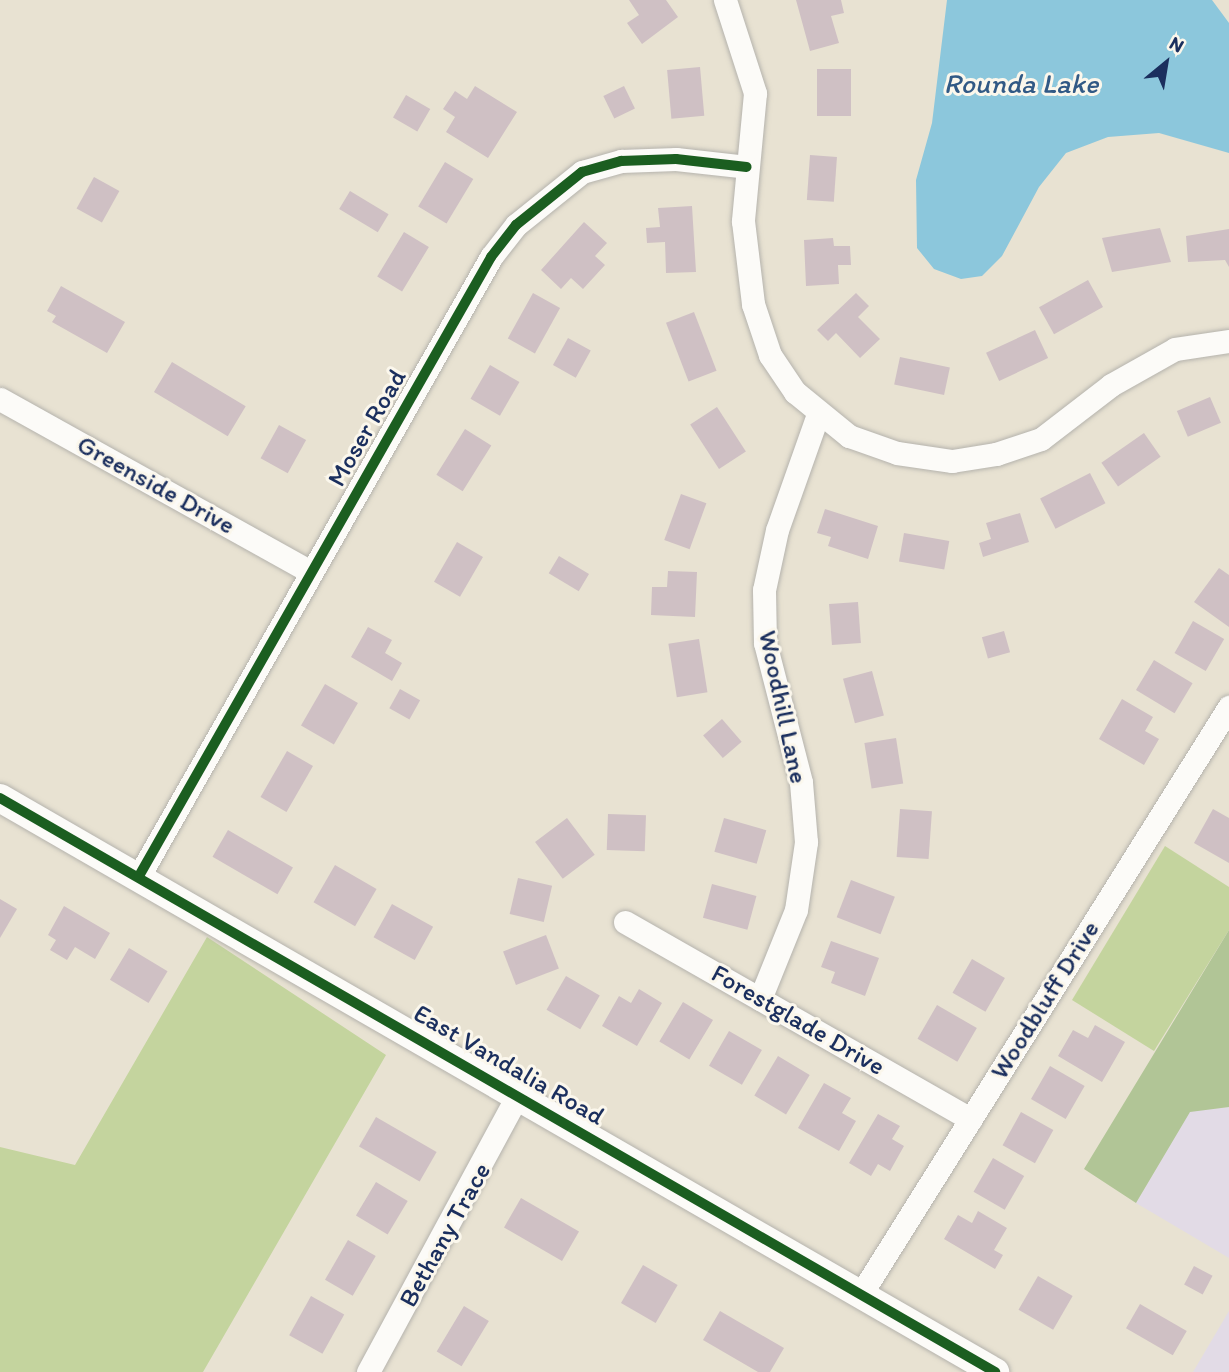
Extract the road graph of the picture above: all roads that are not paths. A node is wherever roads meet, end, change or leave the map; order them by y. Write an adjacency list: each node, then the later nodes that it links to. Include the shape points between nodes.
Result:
1 (725, 0): 2 (street, via 755,93)
2 (747, 167): 5 (street, via 743,221 753,304 770,355); 6 (street, Moser Road, via 676,159 621,161 582,172 542,200 491,257)
3 (1229, 341): 5 (street, via 1175,349 1111,385 1041,439 996,454 952,461 897,453 849,436)
4 (0, 399): 6 (street, Greenside Drive)
5 (818, 415): 11 (street, Woodhill Lane, via 777,530 764,590 765,643 801,782 806,842 796,910)
6 (311, 572): 9 (street, Moser Road)
7 (1229, 707): 13 (street, Woodbluff Drive)
8 (0, 799): 9 (street, East Vandalia Road)
9 (138, 876): 12 (street, East Vandalia Road)
10 (625, 922): 11 (street, Forestglade Drive)
11 (760, 999): 13 (street, Forestglade Drive)
12 (517, 1096): 14 (street, East Vandalia Road); 15 (street, Bethany Trace)
13 (971, 1119): 14 (street, Woodbluff Drive)
14 (861, 1294): 16 (street, East Vandalia Road)
15 (368, 1372)
16 (995, 1372)

